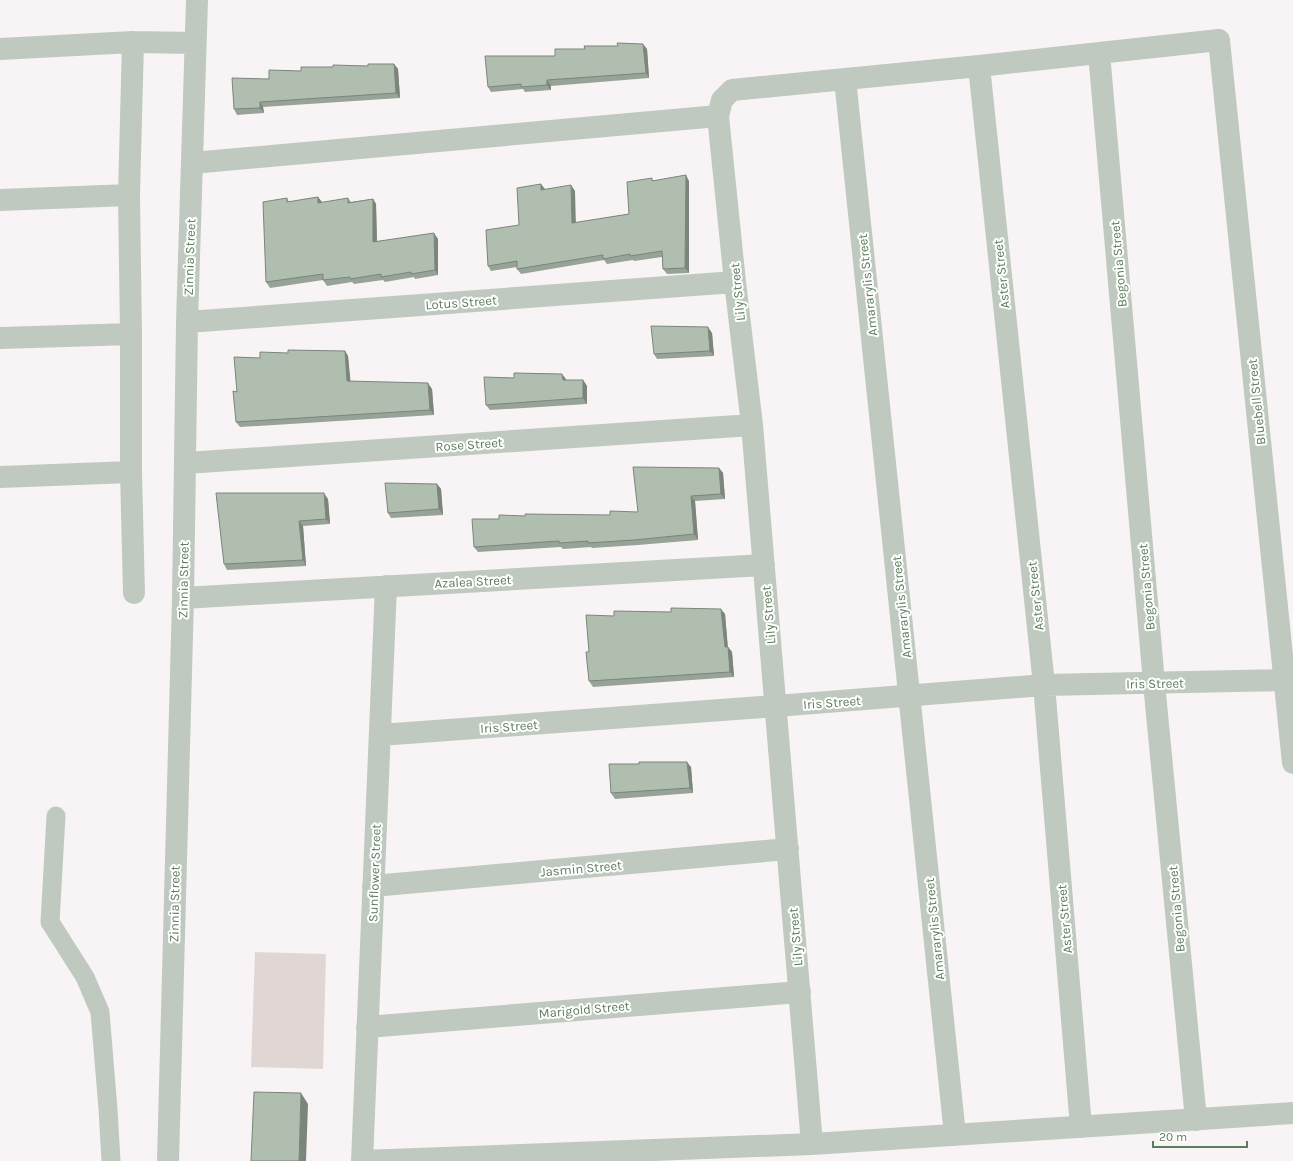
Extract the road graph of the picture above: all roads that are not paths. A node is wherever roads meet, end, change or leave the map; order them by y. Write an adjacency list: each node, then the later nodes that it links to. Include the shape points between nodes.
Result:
1 (197, 0): 3 (street, Zinnia Street)
2 (133, 42): 3 (street); 4 (street); 10 (street)
3 (195, 43): 9 (street, Zinnia Street)
4 (0, 49)
5 (1099, 53): 6 (street); 24 (street, Bluebell Street, via 1219,40); 26 (street, Begonia Street)
6 (979, 66): 7 (street); 27 (street, Aster Street)
7 (845, 79): 8 (street, Lily Street, via 732,90 722,100); 28 (street, Amararylis Street)
8 (718, 116): 9 (street); 12 (street, Lily Street)
9 (192, 163): 13 (street, Zinnia Street)
10 (129, 195): 11 (street); 14 (street)
11 (0, 200)
12 (735, 282): 13 (street, Lotus Street); 16 (street, Lily Street)
13 (187, 322): 17 (street, Zinnia Street)
14 (131, 334): 15 (street); 18 (street)
15 (0, 338)
16 (752, 425): 17 (street, Rose Street); 20 (street, Lily Street)
17 (186, 463): 23 (street, Zinnia Street)
18 (131, 472): 19 (street); 22 (street)
19 (0, 477)
20 (764, 565): 21 (street, Azalea Street); 29 (street, Lily Street)
21 (386, 586): 23 (street, Azalea Street); 30 (street, Sunflower Street)
22 (134, 593)
23 (183, 598): 43 (street, Zinnia Street)
24 (1286, 627): 25 (street, Bluebell Street)
25 (1284, 680): 26 (street, Iris Street); 31 (street, Bluebell Street)
26 (1154, 683): 27 (street, Iris Street); 38 (street, Begonia Street)
27 (1044, 685): 28 (street, Iris Street); 39 (street, Aster Street)
28 (910, 696): 29 (street, Iris Street); 40 (street, Amararylis Street)
29 (776, 706): 30 (street, Iris Street); 33 (street, Lily Street)
30 (380, 735): 34 (street, Sunflower Street)
31 (1293, 756)
32 (56, 816): 42 (lane, via 50,922 85,977 100,1012)
33 (788, 849): 34 (street, Jasmin Street); 35 (street, Lily Street)
34 (373, 886): 36 (street, Sunflower Street)
35 (800, 992): 36 (street, Marigold Street); 41 (street, Lily Street)
36 (367, 1027): 44 (street, Sunflower Street)
37 (1293, 1114): 38 (street)
38 (1196, 1120): 39 (street)
39 (1081, 1127): 40 (street)
40 (955, 1135): 41 (street)
41 (812, 1144): 44 (street)
42 (111, 1161)
43 (168, 1161)
44 (362, 1161)

